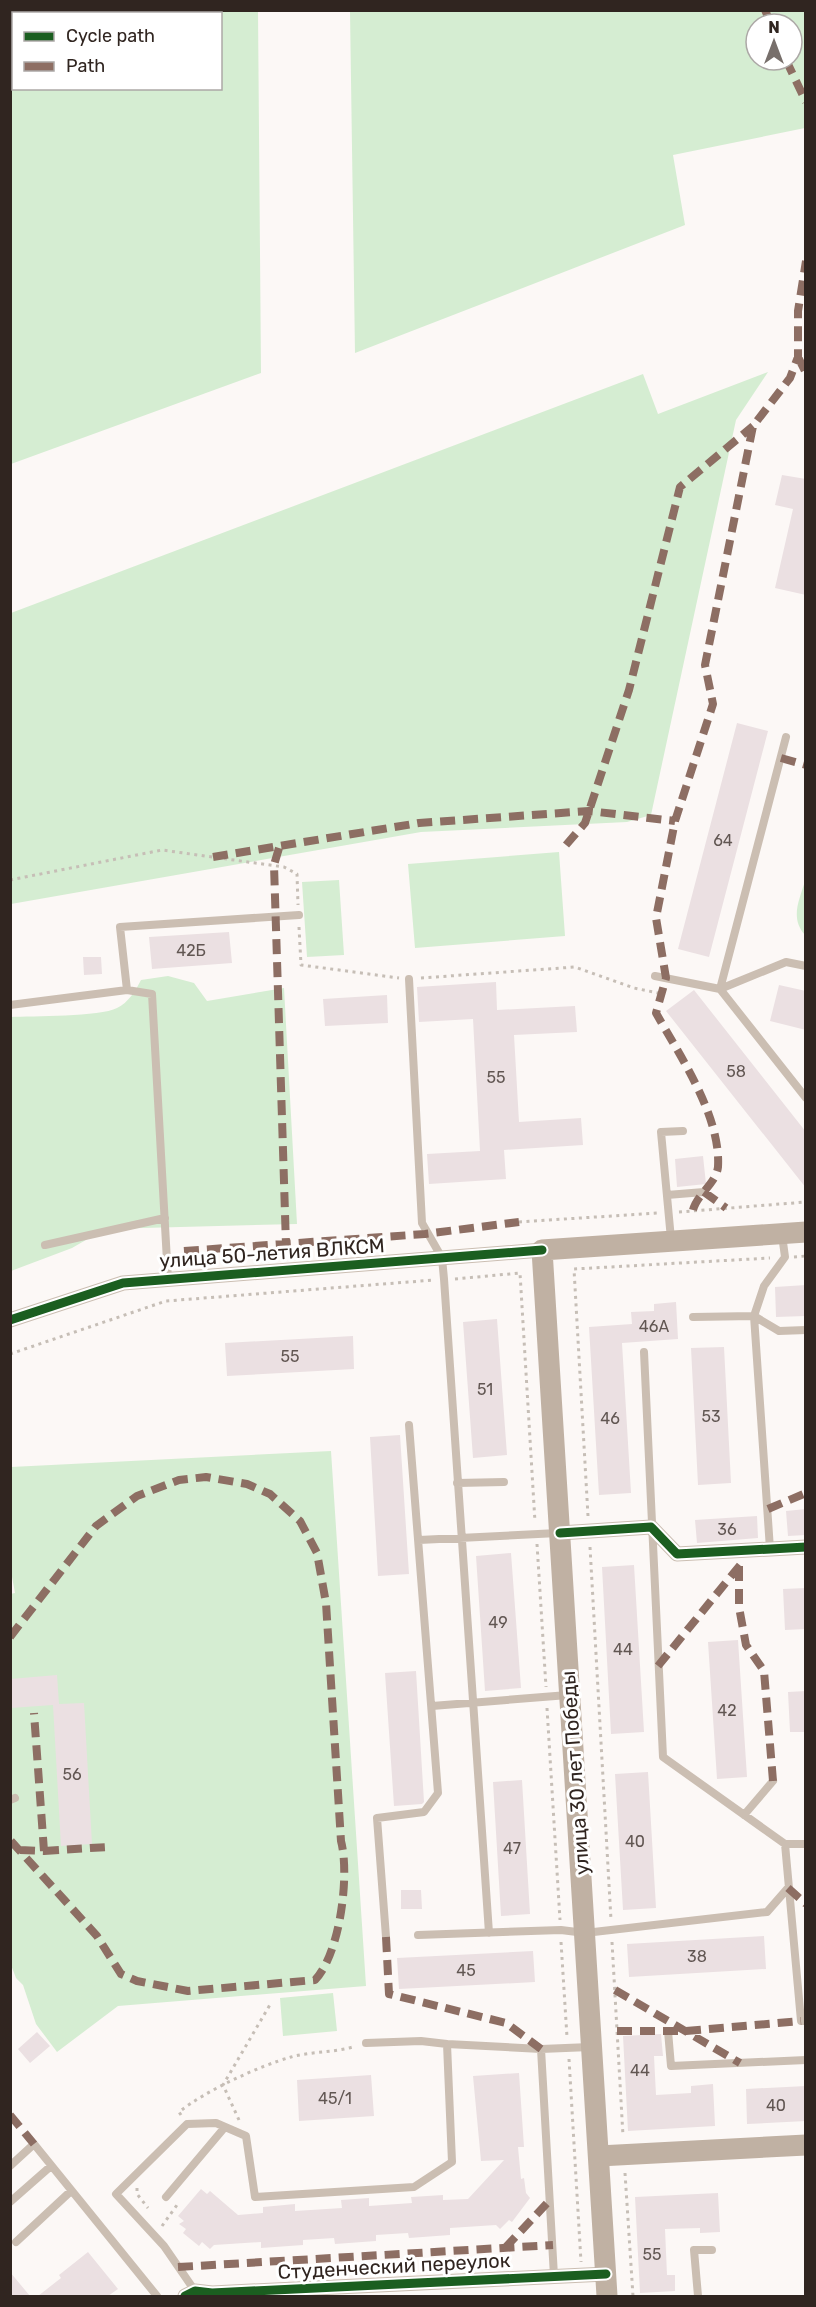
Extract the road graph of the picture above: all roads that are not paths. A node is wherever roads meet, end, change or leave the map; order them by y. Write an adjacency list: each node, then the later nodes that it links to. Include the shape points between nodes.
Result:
1 (786, 737): 6 (lane)
2 (299, 915): 7 (lane, via 120,927)
3 (806, 966): 6 (lane, via 786,963)
4 (655, 976): 6 (lane)
5 (409, 979): 19 (lane, via 422,1223)
6 (720, 989): 9 (lane)
7 (127, 990): 8 (lane); 13 (lane, via 152,994)
8 (10, 1005)
9 (806, 1098)
10 (683, 1131): 12 (lane, via 662,1132)
11 (704, 1192): 12 (lane)
12 (667, 1195): 16 (lane)
13 (165, 1218): 17 (lane); 20 (lane)
14 (806, 1232): 15 (main road, улица 50-летия ВЛКСМ)
15 (782, 1233): 16 (main road, улица 50-летия ВЛКСМ); 21 (lane, via 785,1257 764,1286)
16 (671, 1240): 18 (main road, улица 50-летия ВЛКСМ)
17 (45, 1245)
18 (542, 1250): 19 (street, улица 50-летия ВЛКСМ); 30 (main road, улица 30 лет Победы)
19 (442, 1258): 20 (street, улица 50-летия ВЛКСМ); 28 (lane)
20 (168, 1279): 23 (street, улица 50-летия ВЛКСМ, via 123,1283)
21 (754, 1316): 22 (lane); 24 (lane, via 779,1331); 34 (lane)
22 (693, 1317)
23 (10, 1320)
24 (806, 1330)
25 (644, 1352): 29 (lane)
26 (409, 1425): 32 (lane)
27 (504, 1482): 28 (lane)
28 (457, 1483): 31 (lane)
29 (651, 1527): 30 (street); 34 (street, via 677,1554); 39 (lane, via 663,1757)
30 (560, 1533): 31 (lane); 35 (main road, улица 30 лет Победы)
31 (461, 1538): 32 (lane); 36 (lane)
32 (419, 1540): 37 (lane)
33 (806, 1547): 34 (street)
34 (770, 1549)
35 (570, 1695): 36 (lane); 44 (main road, улица 30 лет Победы)
36 (473, 1701): 37 (lane); 43 (lane)
37 (432, 1706): 46 (lane, via 438,1793 423,1812 377,1818)
38 (773, 1781): 39 (lane)
39 (744, 1815): 40 (lane)
40 (785, 1844): 41 (lane); 42 (lane)
41 (806, 1844)
42 (788, 1888): 44 (lane, via 767,1912); 47 (lane, via 801,2021)
43 (489, 1933): 44 (lane, via 561,1930); 45 (lane)
44 (585, 1934): 51 (main road, улица 30 лет Победы)
45 (418, 1935)
46 (386, 1936)
47 (806, 2021)
48 (668, 2031): 53 (lane, via 671,2066)
49 (366, 2043): 50 (lane, via 421,2040)
50 (447, 2044): 52 (lane); 54 (lane, via 452,2162 414,2187 255,2197 246,2136)
51 (592, 2047): 52 (lane); 56 (main road, улица 30 лет Победы)
52 (541, 2049): 65 (lane)
53 (806, 2060)
54 (225, 2127): 60 (lane); 66 (lane, via 216,2123 187,2124 116,2194 155,2236)
55 (806, 2145): 56 (main road)
56 (599, 2156): 64 (main road, улица 30 лет Победы)
57 (10, 2166): 58 (lane, via 34,2144)
58 (51, 2166): 59 (lane); 61 (lane)
59 (71, 2191): 62 (lane); 68 (lane)
60 (166, 2196)
61 (10, 2202)
62 (16, 2242)
63 (712, 2250): 70 (lane, via 694,2250)
64 (606, 2274): 65 (street, Студенческий переулок); 69 (main road, улица 30 лет Победы)
65 (554, 2276): 67 (street, Студенческий переулок)
66 (190, 2294): 67 (street, Студенческий переулок)
67 (212, 2295)
68 (157, 2296)
69 (607, 2296)
70 (698, 2296)

